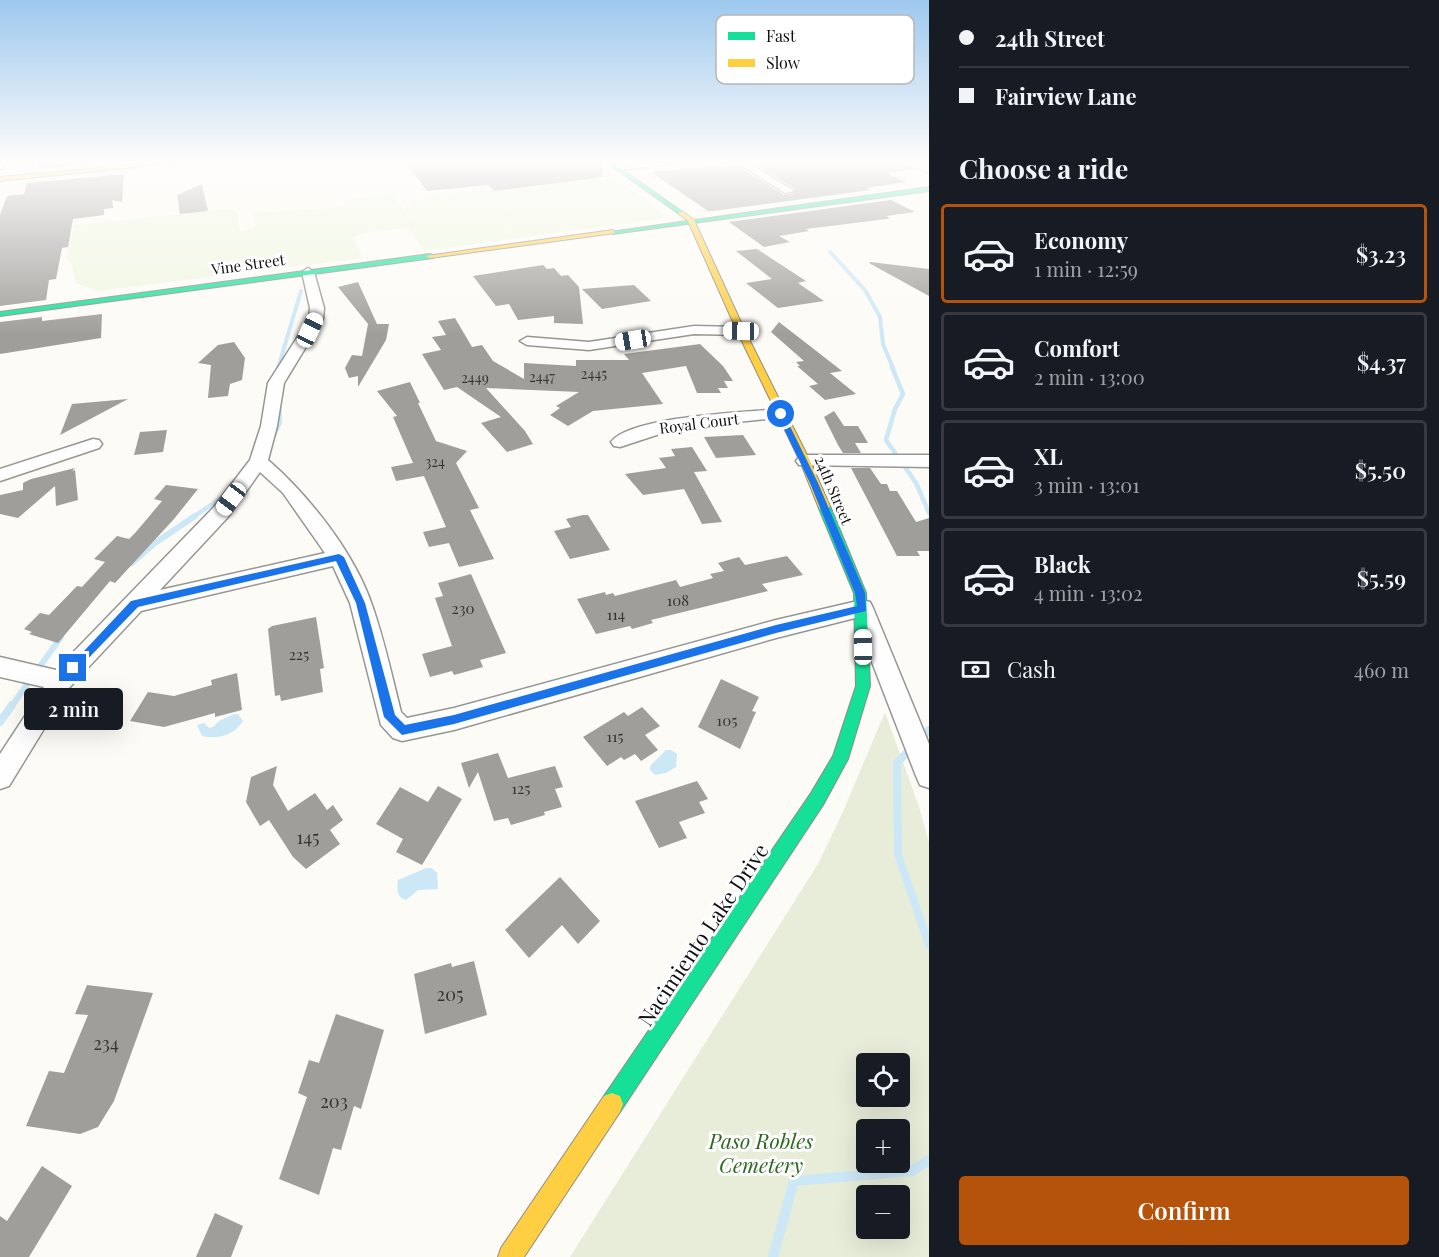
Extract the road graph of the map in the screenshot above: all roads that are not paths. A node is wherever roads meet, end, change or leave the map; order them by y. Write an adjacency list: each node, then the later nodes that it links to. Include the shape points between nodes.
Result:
1 (702, 219): 2 (main road, Vine Street)
2 (692, 220): 3 (main road, Vine Street); 5 (main road, 24th Street)
3 (308, 272): 4 (main road, Vine Street); 10 (street, via 317,308 315,319 276,383)
4 (0, 314)
5 (741, 331): 6 (street, via 694,330 589,346); 7 (main road, 24th Street)
6 (527, 341)
7 (781, 414): 8 (street, Royal Court, via 655,427); 11 (main road, 24th Street)
8 (620, 442)
9 (93, 444): 13 (street)
10 (259, 461): 14 (street, via 290,489); 15 (street, via 221,512)
11 (805, 461): 12 (street); 16 (main road, 24th Street, via 860,593)
12 (929, 461)
13 (0, 475)
14 (339, 557): 15 (street); 16 (street, via 361,603 390,717 402,730)
15 (135, 604): 18 (street)
16 (862, 608): 19 (street); 21 (main road, Nacimiento Lake Drive, via 863,686 840,759)
17 (0, 667): 18 (street)
18 (61, 681): 20 (street)
19 (929, 776)
20 (0, 777)
21 (510, 1257)

